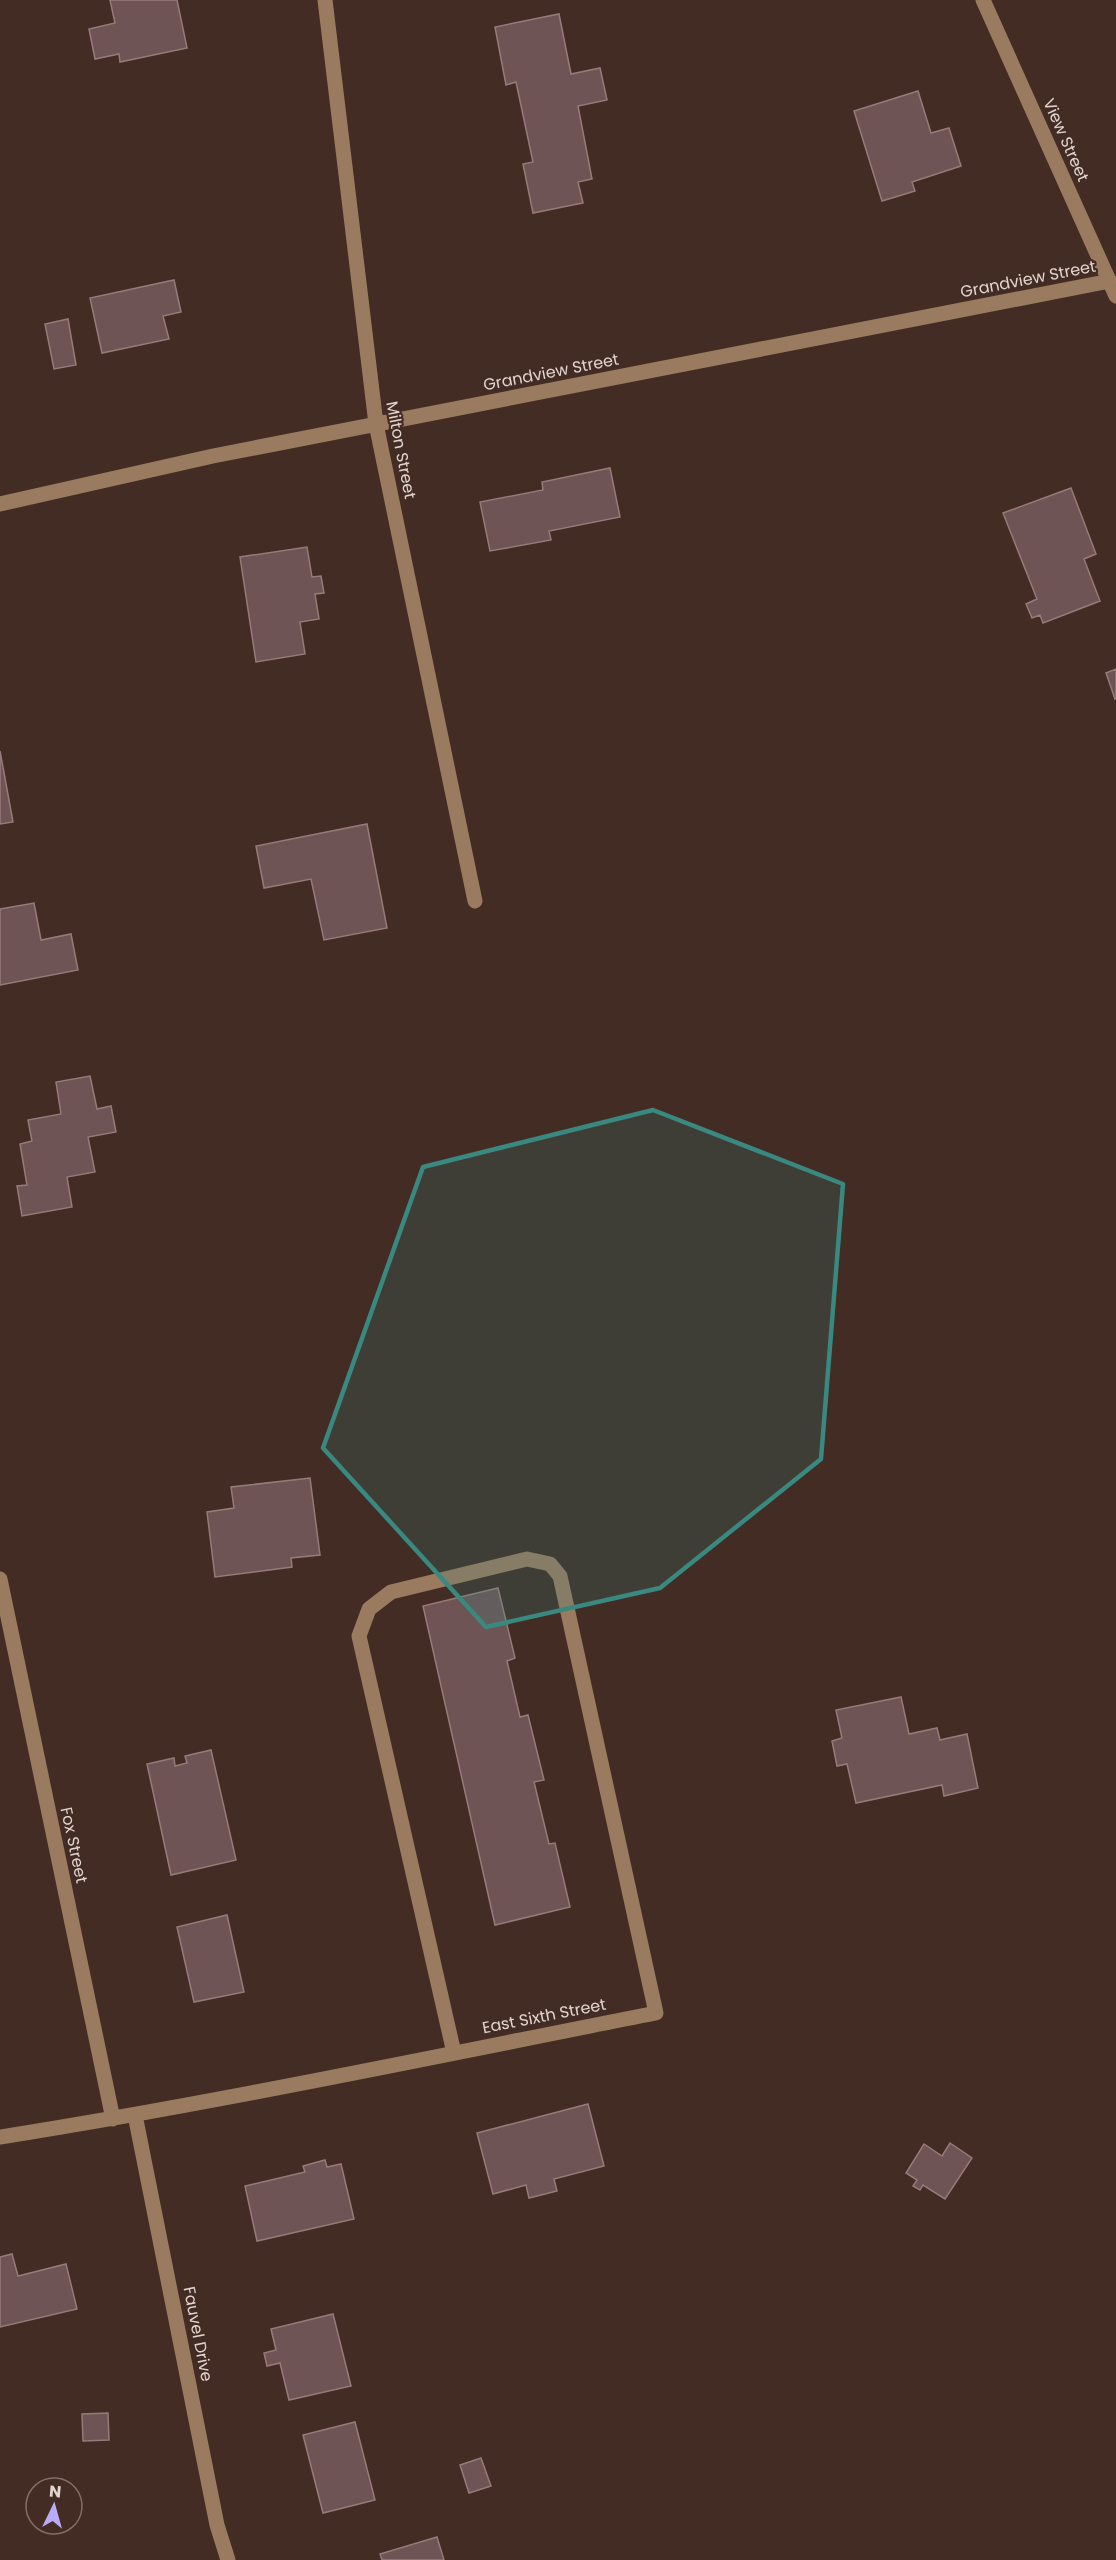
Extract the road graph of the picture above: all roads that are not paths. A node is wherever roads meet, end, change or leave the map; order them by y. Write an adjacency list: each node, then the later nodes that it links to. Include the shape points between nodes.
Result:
1 (325, 0): 5 (street, Milton Street)
2 (983, 0): 3 (street, View Street)
3 (1110, 281): 4 (street, View Street); 5 (street, Grandview Street)
4 (1116, 296)
5 (376, 424): 6 (street, Grandview Street); 7 (street, Milton Street)
6 (0, 504)
7 (476, 901)
8 (0, 1579): 11 (street, Fox Street)
9 (454, 2053): 9 (street, East Sixth Street, via 656,2013 560,1576 550,1564 527,1558 391,1592 369,1609 359,1636); 10 (street, East Sixth Street)
10 (135, 2115): 11 (street, East Sixth Street); 13 (street, Fauvel Drive, via 217,2525)
11 (113, 2119): 12 (street, East Sixth Street)
12 (0, 2137)
13 (228, 2560)

